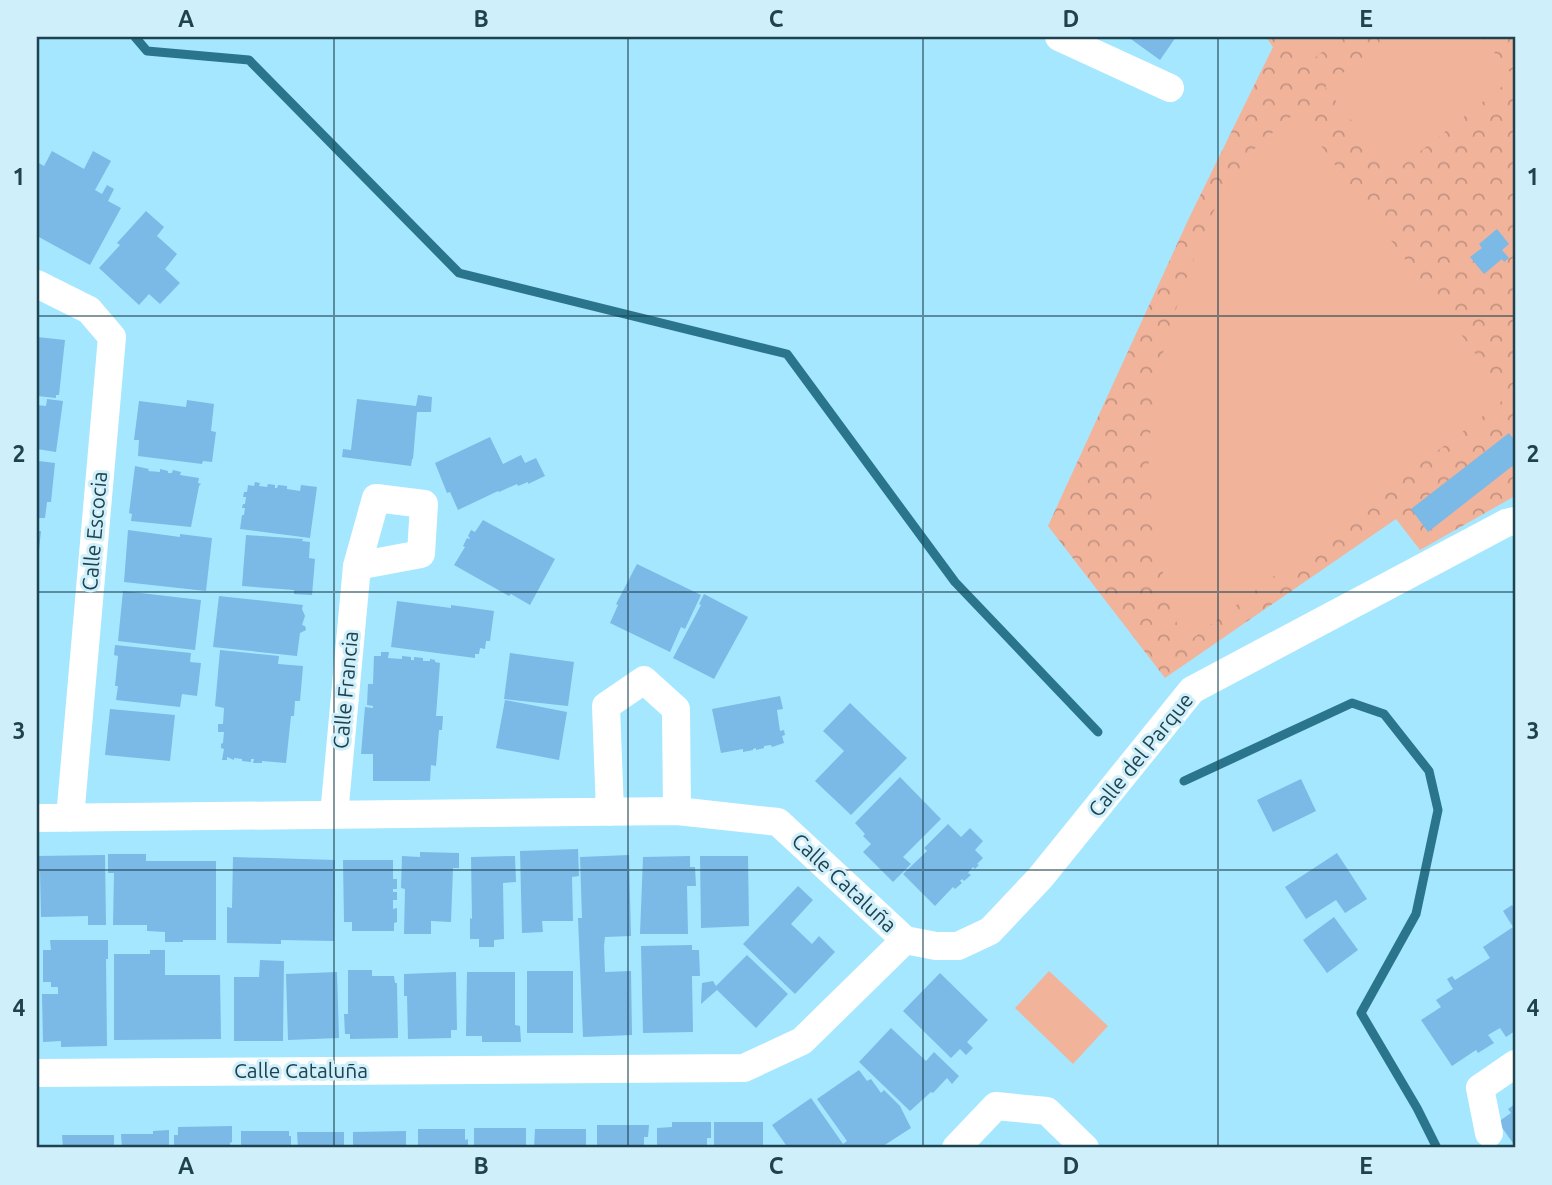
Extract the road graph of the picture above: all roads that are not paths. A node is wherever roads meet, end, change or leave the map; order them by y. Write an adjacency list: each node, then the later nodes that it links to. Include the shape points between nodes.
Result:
1 (1059, 37): 2 (street)
2 (1170, 88)
3 (37, 284): 10 (street, Calle Escocia, via 89,310 112,337)
4 (1515, 521): 11 (street, Calle del Parque, via 1192,690 1040,878 990,931 958,946)
5 (357, 566): 8 (street, Calle Francia)
6 (677, 811): 7 (street, Calle Cataluña); 7 (street, via 676,709 644,680 606,706); 11 (street, Calle Cataluña, via 778,822)
7 (610, 813): 8 (street, Calle Cataluña)
8 (334, 814): 10 (street, Calle Cataluña)
9 (37, 818): 10 (street, Calle Cataluña)
10 (71, 818)
11 (905, 940): 13 (street, Calle Cataluña, via 802,1041 744,1068)
12 (1515, 1064): 14 (street, via 1480,1088)
13 (37, 1073)
14 (1489, 1133)
15 (956, 1148): 16 (street, via 996,1106 1047,1111)
16 (1085, 1148)

